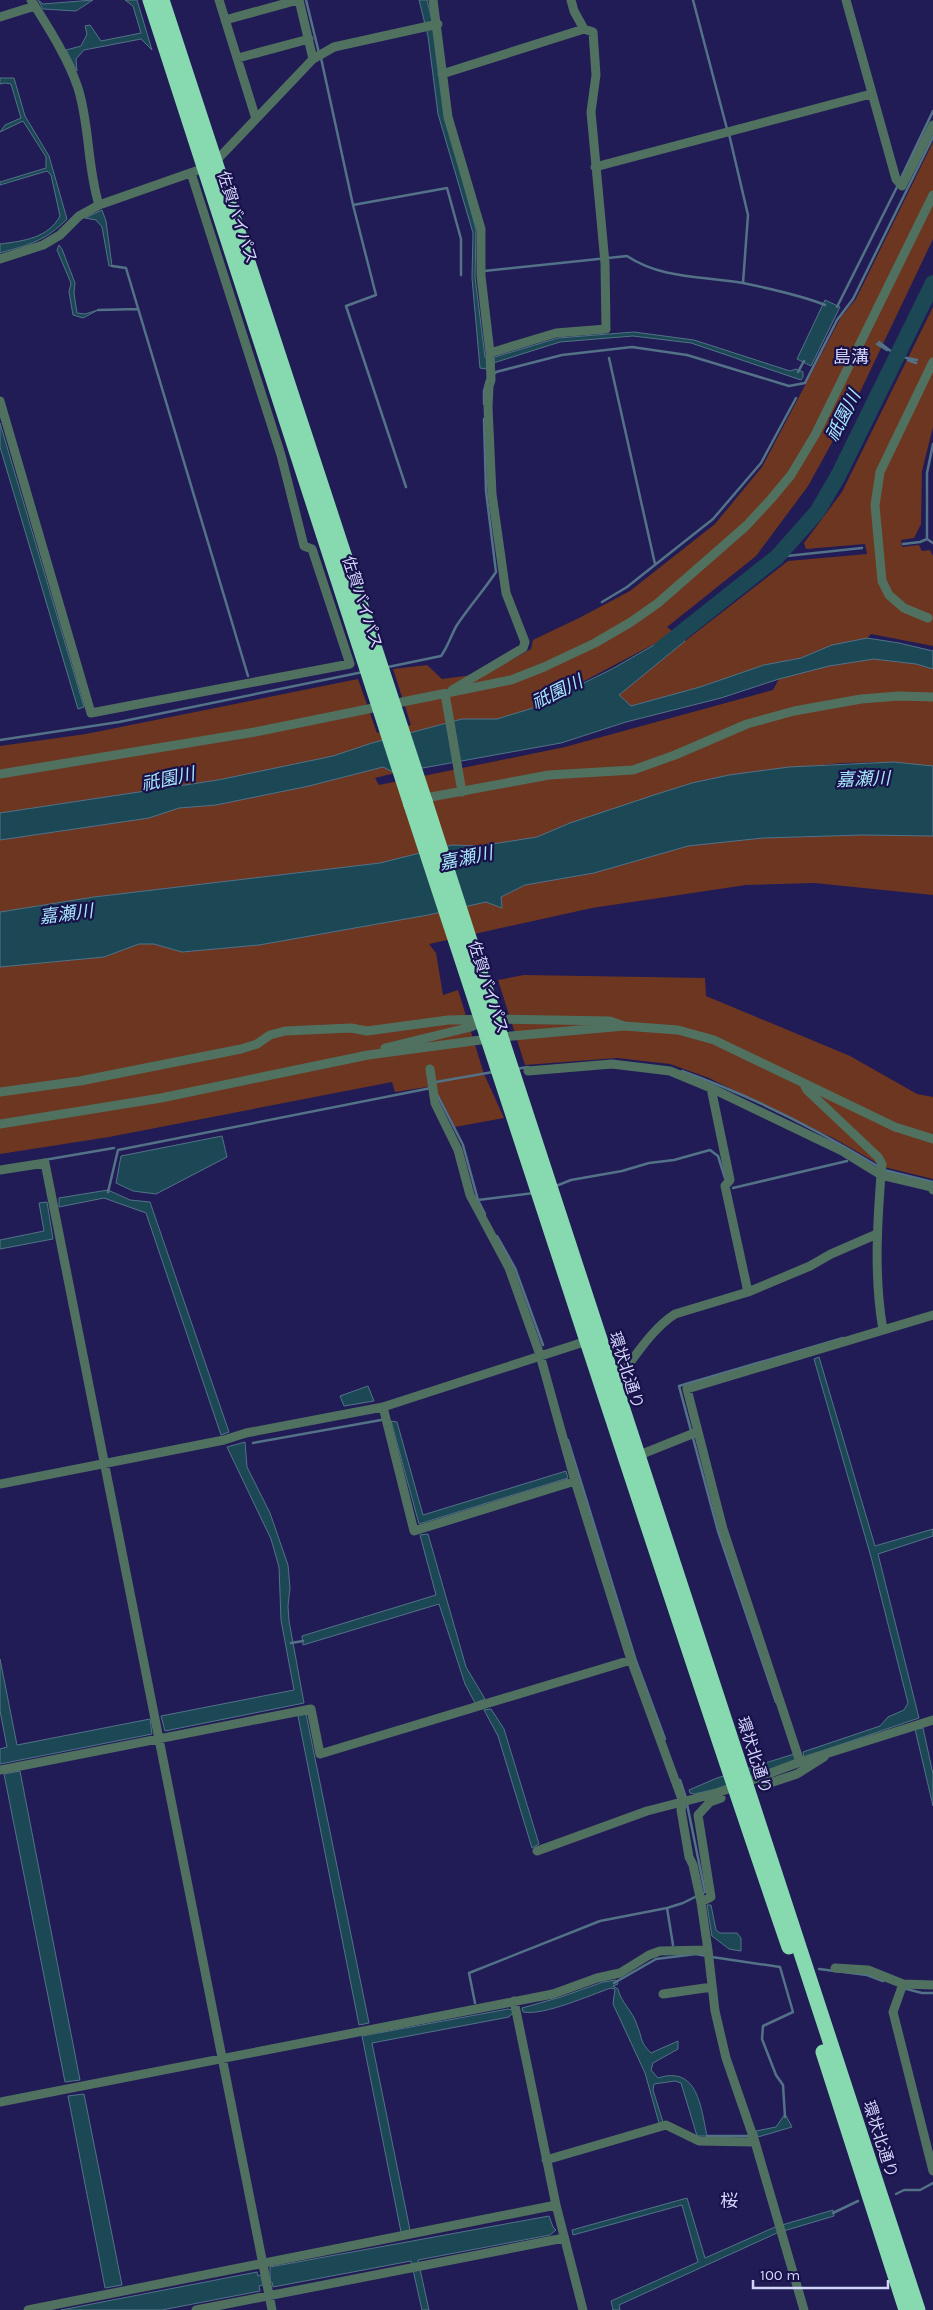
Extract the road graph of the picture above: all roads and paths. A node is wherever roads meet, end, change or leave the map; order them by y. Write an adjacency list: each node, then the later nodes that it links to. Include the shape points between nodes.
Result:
1 (150, 0): 21 (highway, 佐賀バイパス)
2 (162, 0): 21 (highway, 佐賀バイパス)
3 (219, 0): 10 (street)
4 (299, 0): 10 (street); 13 (street)
5 (433, 0): 11 (street)
6 (572, 0): 12 (street)
7 (846, 0): 17 (street)
8 (33, 3): 9 (street); 23 (street, via 78,87)
9 (0, 17)
10 (226, 20): 14 (street)
11 (438, 24): 15 (street, via 334,47); 16 (street)
12 (584, 29): 16 (street); 20 (street, via 593,32 596,75 591,112)
13 (309, 39): 14 (street); 15 (street)
14 (238, 58): 18 (street)
15 (313, 59): 18 (street)
16 (442, 74): 25 (street, via 448,117 481,229 481,272)
17 (871, 94): 19 (street, via 899,183); 20 (street)
18 (256, 119): 21 (street)
19 (933, 125)
20 (595, 167): 25 (street, via 605,263 606,329 556,333)
21 (203, 168): 23 (street); 27 (street, via 304,546 312,549 350,664 90,713); 31 (highway, 佐賀バイパス, via 321,508)
22 (933, 195): 29 (street, via 815,435 791,475 746,526 658,603 595,643 510,680)
23 (99, 205): 24 (street, via 79,216 60,235 44,245)
24 (0, 259)
25 (490, 353): 29 (street, via 488,407 492,494 506,593 525,642 523,648)
26 (933, 362): 28 (street, via 880,472 876,505 882,580 889,595 904,608)
27 (0, 401)
28 (928, 618)
29 (445, 694): 31 (street); 33 (street)
30 (933, 697): 33 (street, via 861,699 794,711 747,724 632,770 549,775)
31 (385, 705): 32 (street, via 255,732); 34 (highway, 佐賀バイパス)
32 (0, 774)
33 (462, 792): 34 (street)
34 (417, 800): 37 (highway, 佐賀バイパス, bridge)
35 (488, 1019): 36 (street, via 610,1021); 38 (street, via 471,1027 382,1048); 43 (street, via 448,1020 367,1031 351,1028 286,1031 241,1049 80,1081)
36 (624, 1026): 37 (street); 41 (street, via 678,1030 714,1040)
37 (495, 1039): 38 (street); 49 (highway, 佐賀バイパス)
38 (368, 1055): 44 (street, via 161,1098)
39 (430, 1069): 55 (street, via 435,1103 458,1150 474,1203 509,1268)
40 (528, 1072): 42 (street, via 612,1064 670,1071)
41 (804, 1084): 45 (street, via 895,1128); 47 (street, via 878,1157 882,1164)
42 (710, 1088): 47 (street, via 842,1151); 51 (street, via 730,1180 725,1186)
43 (0, 1092)
44 (0, 1124)
45 (933, 1139)
46 (0, 1170): 60 (street, via 45,1163)
47 (881, 1174): 48 (street); 50 (street)
48 (933, 1188)
49 (552, 1212): 54 (highway, 環状北通り)
50 (877, 1234): 51 (street); 53 (street)
51 (748, 1292): 56 (street, via 675,1314 642,1346 626,1368)
52 (933, 1315): 53 (street)
53 (882, 1326): 58 (street, via 687,1389)
54 (592, 1340): 55 (street); 56 (highway, 環状北通り); 69 (highway, 環状北通り)
55 (540, 1355): 57 (street); 61 (street)
56 (608, 1370): 59 (highway, 環状北通り)
57 (383, 1407): 60 (street); 61 (street, via 414,1531)
58 (693, 1434): 59 (street); 67 (street)
59 (637, 1456): 69 (highway, 環状北通り)
60 (103, 1464): 62 (street); 65 (street)
61 (574, 1477): 63 (street)
62 (0, 1484)
63 (631, 1660): 65 (street, via 320,1754 311,1709); 71 (street)
64 (933, 1720): 66 (street)
65 (157, 1730): 68 (street); 81 (street)
66 (828, 1754): 67 (street); 69 (street, via 797,1774)
67 (800, 1762): 69 (street)
68 (0, 1770)
69 (747, 1786): 71 (street); 95 (highway, 環状北通り, via 798,1976); 96 (highway, 環状北通り)
70 (721, 1798): 73 (street, via 710,1802 698,1814 711,1897)
71 (686, 1801): 72 (street, via 647,1811); 73 (street, via 681,1810)
72 (537, 1851)
73 (700, 1897): 74 (street)
74 (709, 1954): 77 (street); 80 (street, via 660,1951 620,1973 597,1978)
75 (835, 1968): 78 (street, via 868,1970)
76 (933, 1985): 78 (street)
77 (712, 1987): 79 (street); 83 (street, via 726,2058)
78 (902, 1987): 85 (street, via 893,2012)
79 (663, 1994)
80 (516, 2008): 81 (street, via 372,2029); 84 (street)
81 (222, 2058): 82 (street); 88 (street)
82 (0, 2102)
83 (755, 2142): 84 (street, via 699,2141 666,2125); 94 (street)
84 (546, 2160): 86 (street)
85 (933, 2171)
86 (556, 2205): 87 (street); 88 (street)
87 (564, 2238): 89 (street); 93 (street)
88 (263, 2266): 89 (street); 90 (street)
89 (269, 2293): 91 (street); 92 (street)
90 (28, 2310)
91 (196, 2310)
92 (272, 2310)
93 (583, 2310)
94 (804, 2310)
95 (906, 2310)
96 (918, 2310)

